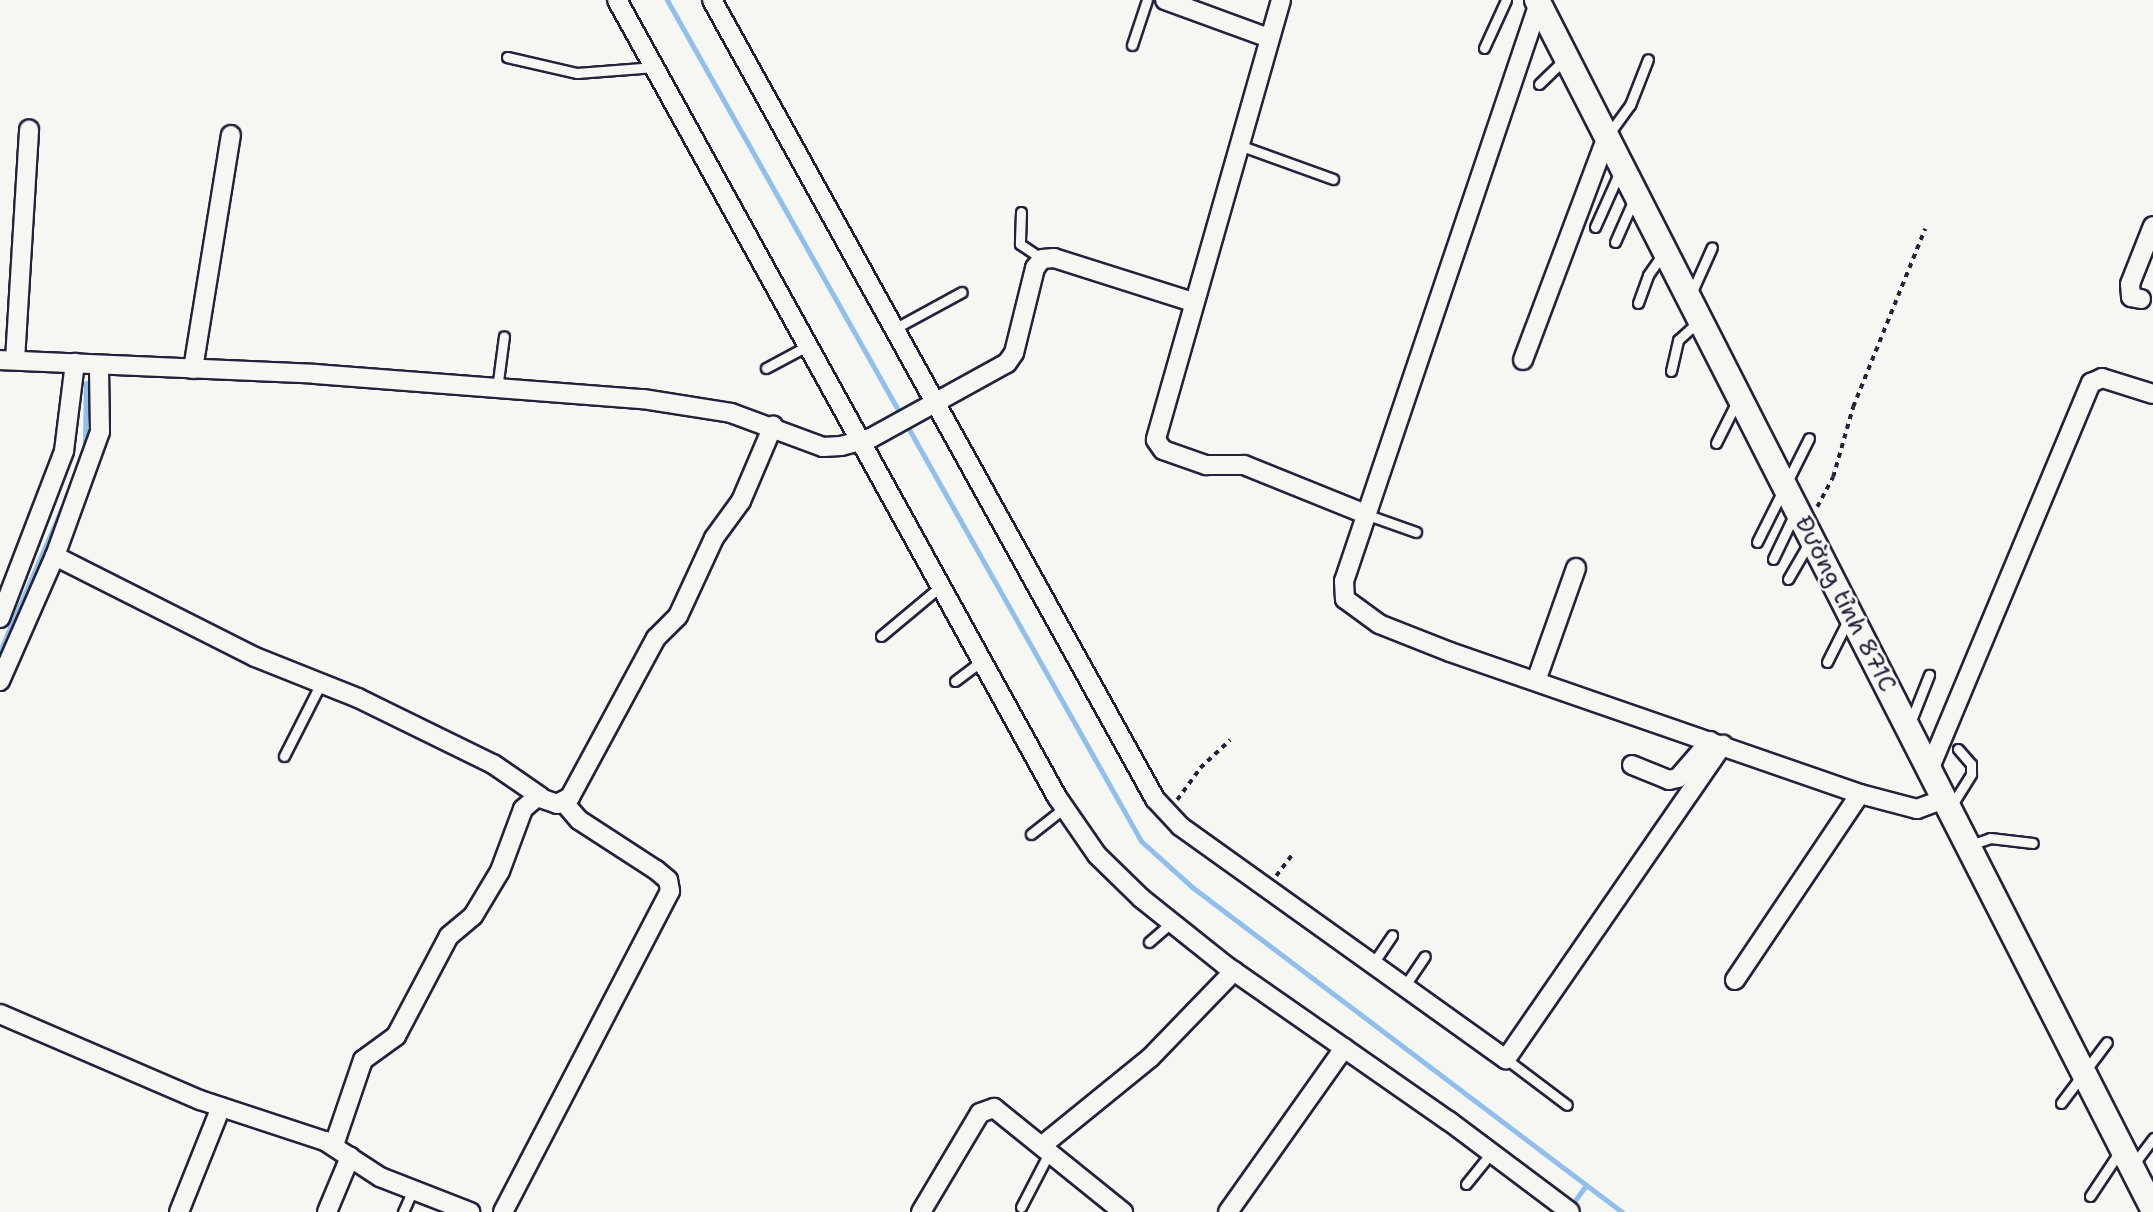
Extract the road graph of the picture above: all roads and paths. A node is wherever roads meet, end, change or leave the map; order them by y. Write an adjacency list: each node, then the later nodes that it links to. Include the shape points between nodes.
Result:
1 (617, 0): 14 (street)
2 (712, 0): 36 (street)
3 (1147, 0): 9 (lane)
4 (1165, 0): 8 (street)
5 (1281, 0): 8 (street)
6 (1506, 0): 10 (lane)
7 (1538, 1): 12 (main road, Đường tỉnh 871C); 55 (street)
8 (1269, 38): 19 (street)
9 (1132, 45)
10 (1485, 48)
11 (507, 57): 14 (lane, via 577,74)
12 (1567, 58): 15 (lane); 18 (main road, Đường tỉnh 871C)
13 (1648, 59): 18 (lane, via 1630,105)
14 (655, 67): 38 (street)
15 (1539, 83)
16 (29, 129): 39 (street)
17 (231, 135): 44 (street)
18 (1607, 136): 20 (main road, Đường tỉnh 871C); 40 (street)
19 (1239, 145): 21 (lane); 33 (street)
20 (1622, 167): 22 (main road, Đường tỉnh 871C); 25 (lane)
21 (1333, 179)
22 (1636, 194): 27 (lane); 29 (main road, Đường tỉnh 871C)
23 (1021, 212): 30 (lane, via 1020,244)
24 (2153, 226): 32 (street, via 2130,284 2131,297)
25 (1595, 227)
26 (1925, 229): 56 (path, via 1853,407 1833,477)
27 (1615, 242)
28 (1712, 247): 35 (lane)
29 (1665, 250): 34 (lane, via 1648,275); 35 (main road, Đường tỉnh 871C)
30 (1042, 259): 33 (street, via 1054,258); 49 (street, via 1035,268 1012,358)
31 (962, 292): 36 (lane)
32 (2141, 299)
33 (1193, 302): 55 (street, via 1164,399 1158,446 1206,465 1244,465)
34 (1638, 303)
35 (1695, 309): 45 (lane, via 1678,340); 48 (main road, Đường tỉnh 871C)
36 (894, 329): 49 (street)
37 (504, 336): 46 (lane)
38 (809, 345): 43 (lane); 52 (street)
39 (7, 360): 41 (street)
40 (1523, 360)
41 (75, 363): 42 (street); 65 (street, via 64,451)
42 (99, 365): 44 (street); 59 (street, via 100,432)
43 (766, 368)
44 (193, 369): 46 (street)
45 (1671, 371)
46 (497, 390): 50 (street, via 692,405)
47 (2153, 394): 80 (street, via 2102,377 2091,383)
48 (1739, 397): 53 (lane); 54 (main road, Đường tỉnh 871C)
49 (934, 405): 52 (street); 86 (street)
50 (773, 426): 52 (street, via 823,447); 83 (street, via 741,502 714,538 678,616 656,638)
51 (1809, 438): 54 (lane)
52 (867, 440): 63 (street)
53 (1716, 443)
54 (1784, 484): 56 (main road, Đường tỉnh 871C); 58 (lane)
55 (1365, 514): 57 (lane); 72 (street, via 1344,580 1345,600 1389,629)
56 (1805, 525): 60 (lane); 62 (lane); 64 (main road, Đường tỉnh 871C)
57 (1416, 532)
58 (1757, 542)
59 (55, 556): 70 (street); 73 (street, via 255,657)
60 (1773, 559)
61 (1576, 568): 72 (street)
62 (1788, 579)
63 (943, 584): 66 (lane); 67 (street)
64 (1850, 615): 68 (lane); 74 (main road, Đường tỉnh 871C)
65 (0, 618)
66 (881, 636)
67 (984, 659): 71 (lane); 85 (street)
68 (1826, 662)
69 (1929, 675): 74 (lane)
70 (0, 681)
71 (955, 681)
72 (1536, 681): 76 (street)
73 (321, 683): 78 (lane); 82 (street, via 493,764)
74 (1908, 728): 80 (main road, Đường tỉnh 871C)
75 (1230, 740): 86 (path, via 1200,768)
76 (1716, 743): 79 (street, via 1678,778 1669,780); 81 (street); 103 (street)
77 (1958, 749): 84 (lane, via 1971,764 1971,774)
78 (284, 756)
79 (1632, 765)
80 (1929, 770): 84 (main road, Đường tỉnh 871C)
81 (1860, 794): 84 (street, via 1917,808); 98 (street)
82 (541, 797): 83 (street); 109 (street, via 523,809 500,871 473,916 449,936 396,1036 363,1060)
83 (564, 803): 123 (street, via 579,820 656,870 667,880 670,891)
84 (1947, 804): 89 (main road, Đường tỉnh 871C)
85 (1064, 808): 87 (lane); 92 (street, via 1104,862)
86 (1167, 813): 91 (street)
87 (1031, 834)
88 (2033, 843): 89 (lane, via 1990,838)
89 (1967, 846): 104 (main road, Đường tỉnh 871C)
90 (1294, 852): 91 (path)
91 (1266, 889): 96 (street)
92 (1172, 922): 94 (lane); 97 (street)
93 (1392, 935): 96 (lane)
94 (1149, 942)
95 (1425, 956): 99 (lane)
96 (1371, 967): 99 (street)
97 (1234, 971): 102 (street); 110 (street, via 1150,1058)
98 (1735, 980)
99 (1403, 988): 103 (street)
100 (0, 1014): 107 (street)
101 (2107, 1042): 104 (lane)
102 (1344, 1048): 111 (street); 126 (street)
103 (1506, 1059): 106 (lane)
104 (2085, 1074): 105 (lane); 113 (main road, Đường tỉnh 871C)
105 (2061, 1103)
106 (1567, 1105)
107 (221, 1107): 109 (street); 119 (street)
108 (2153, 1138): 113 (lane)
109 (334, 1145): 112 (street)
110 (1047, 1148): 118 (lane); 124 (street, via 1002,1112 985,1109); 125 (street)
111 (1491, 1153): 114 (lane); 127 (street)
112 (350, 1157): 115 (street, via 380,1177); 120 (street)
113 (2127, 1157): 116 (lane); 117 (main road, Đường tỉnh 871C)
114 (1466, 1184)
115 (413, 1190): 121 (lane); 122 (street)
116 (2090, 1196)
117 (2151, 1198)
118 (1021, 1207)
119 (179, 1212)
120 (327, 1212)
121 (403, 1212)
122 (470, 1212)
123 (503, 1212)
124 (921, 1212)
125 (1123, 1212)
126 (1228, 1212)
127 (1570, 1212)

